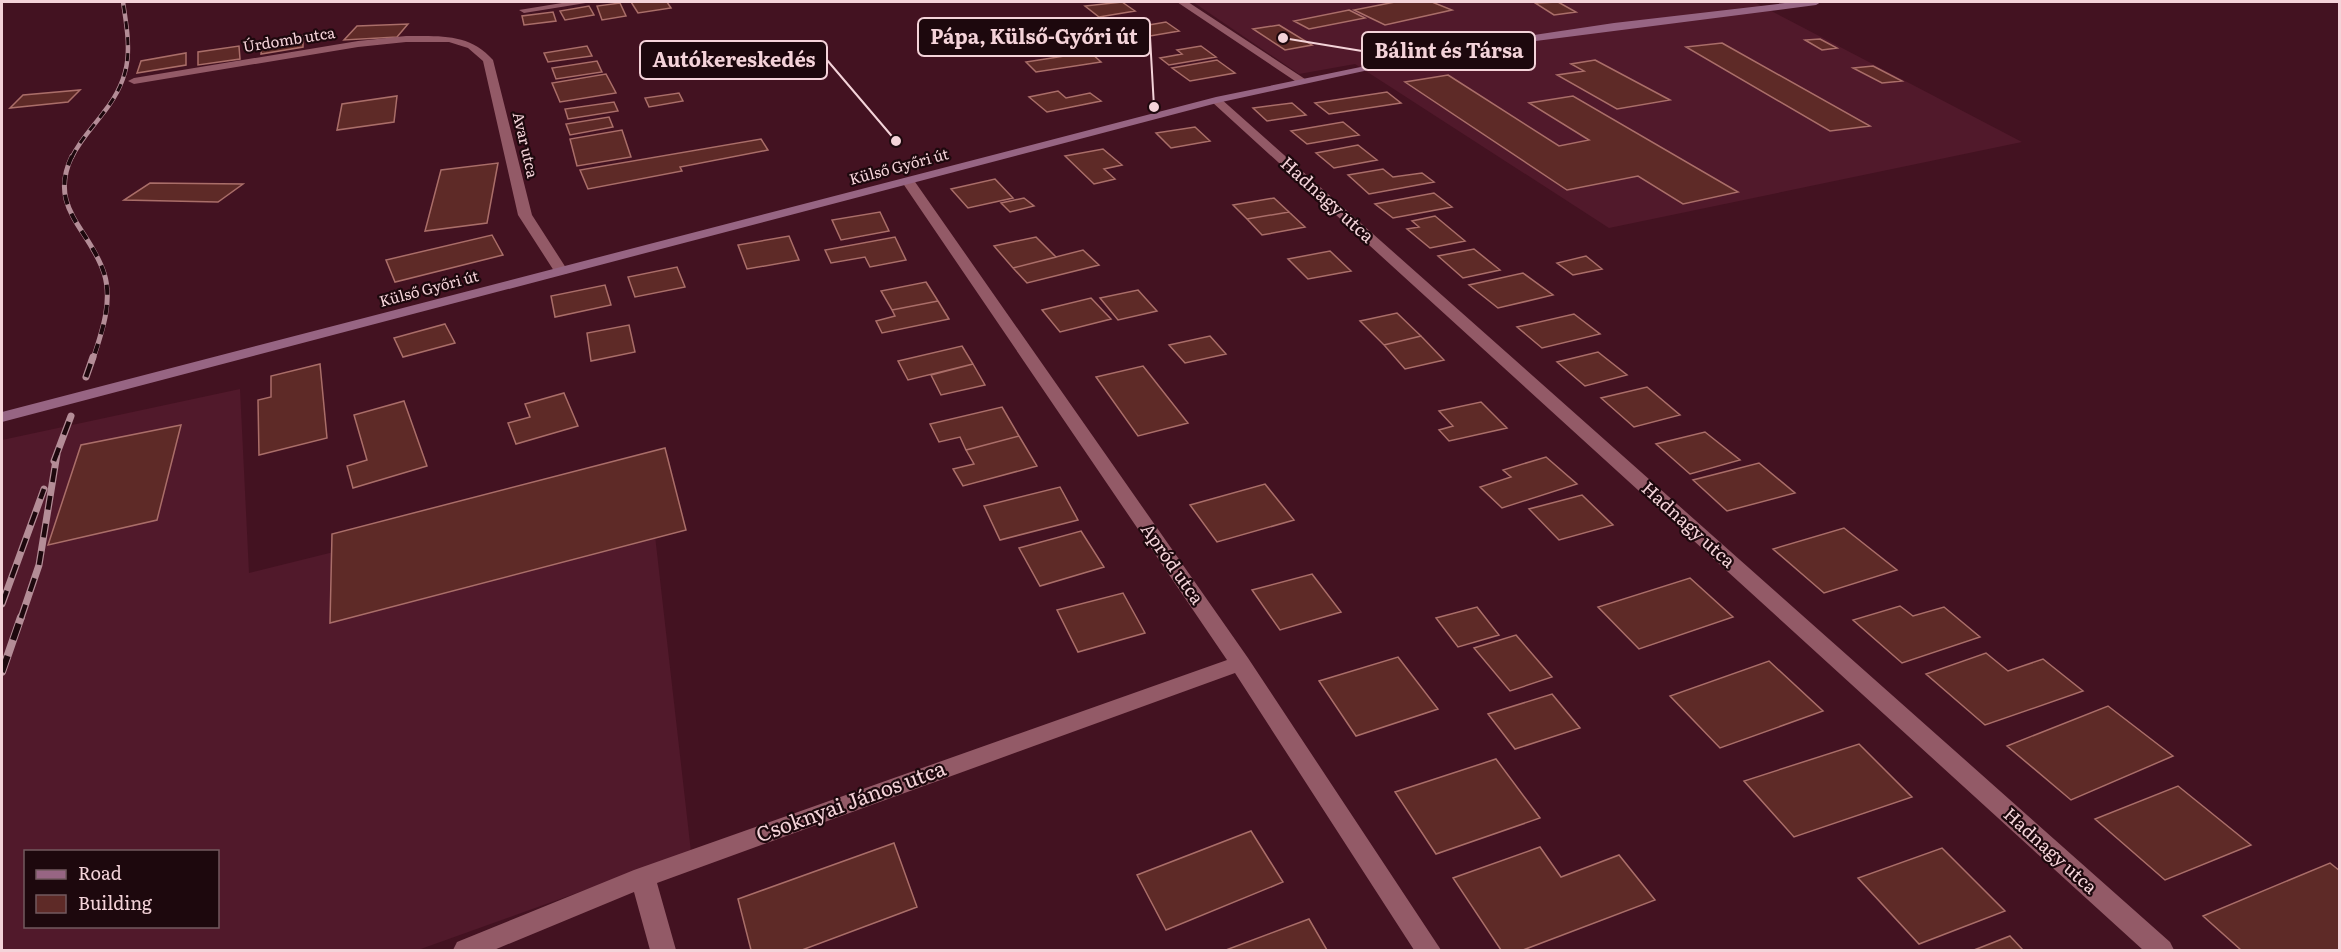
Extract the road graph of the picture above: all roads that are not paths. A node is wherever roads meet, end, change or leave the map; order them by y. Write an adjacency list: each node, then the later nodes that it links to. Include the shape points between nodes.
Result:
1 (587, 2): 4 (street)
2 (1182, 2): 7 (street)
3 (1816, 2): 7 (main road, Külső Győri út, via 1642,21 1524,39)
4 (524, 10)
5 (450, 39): 6 (street, Úrdomb utca, via 358,44); 10 (street, Avar utca, via 472,46 488,60 525,215)
6 (134, 81)
7 (1302, 81): 8 (main road, Külső Győri út)
8 (1216, 100): 9 (main road, Külső Győri út); 17 (street, Hadnagy utca)
9 (908, 182): 10 (main road, Külső Győri út); 12 (street, Apród utca)
10 (561, 271): 11 (main road, Külső Győri út)
11 (2, 417)
12 (1240, 663): 13 (street, Csoknyai János utca); 16 (street, Apród utca)
13 (643, 877): 14 (street, Csoknyai János utca); 15 (street)
14 (466, 951)
15 (663, 951)
16 (1428, 951)
17 (2161, 951)

